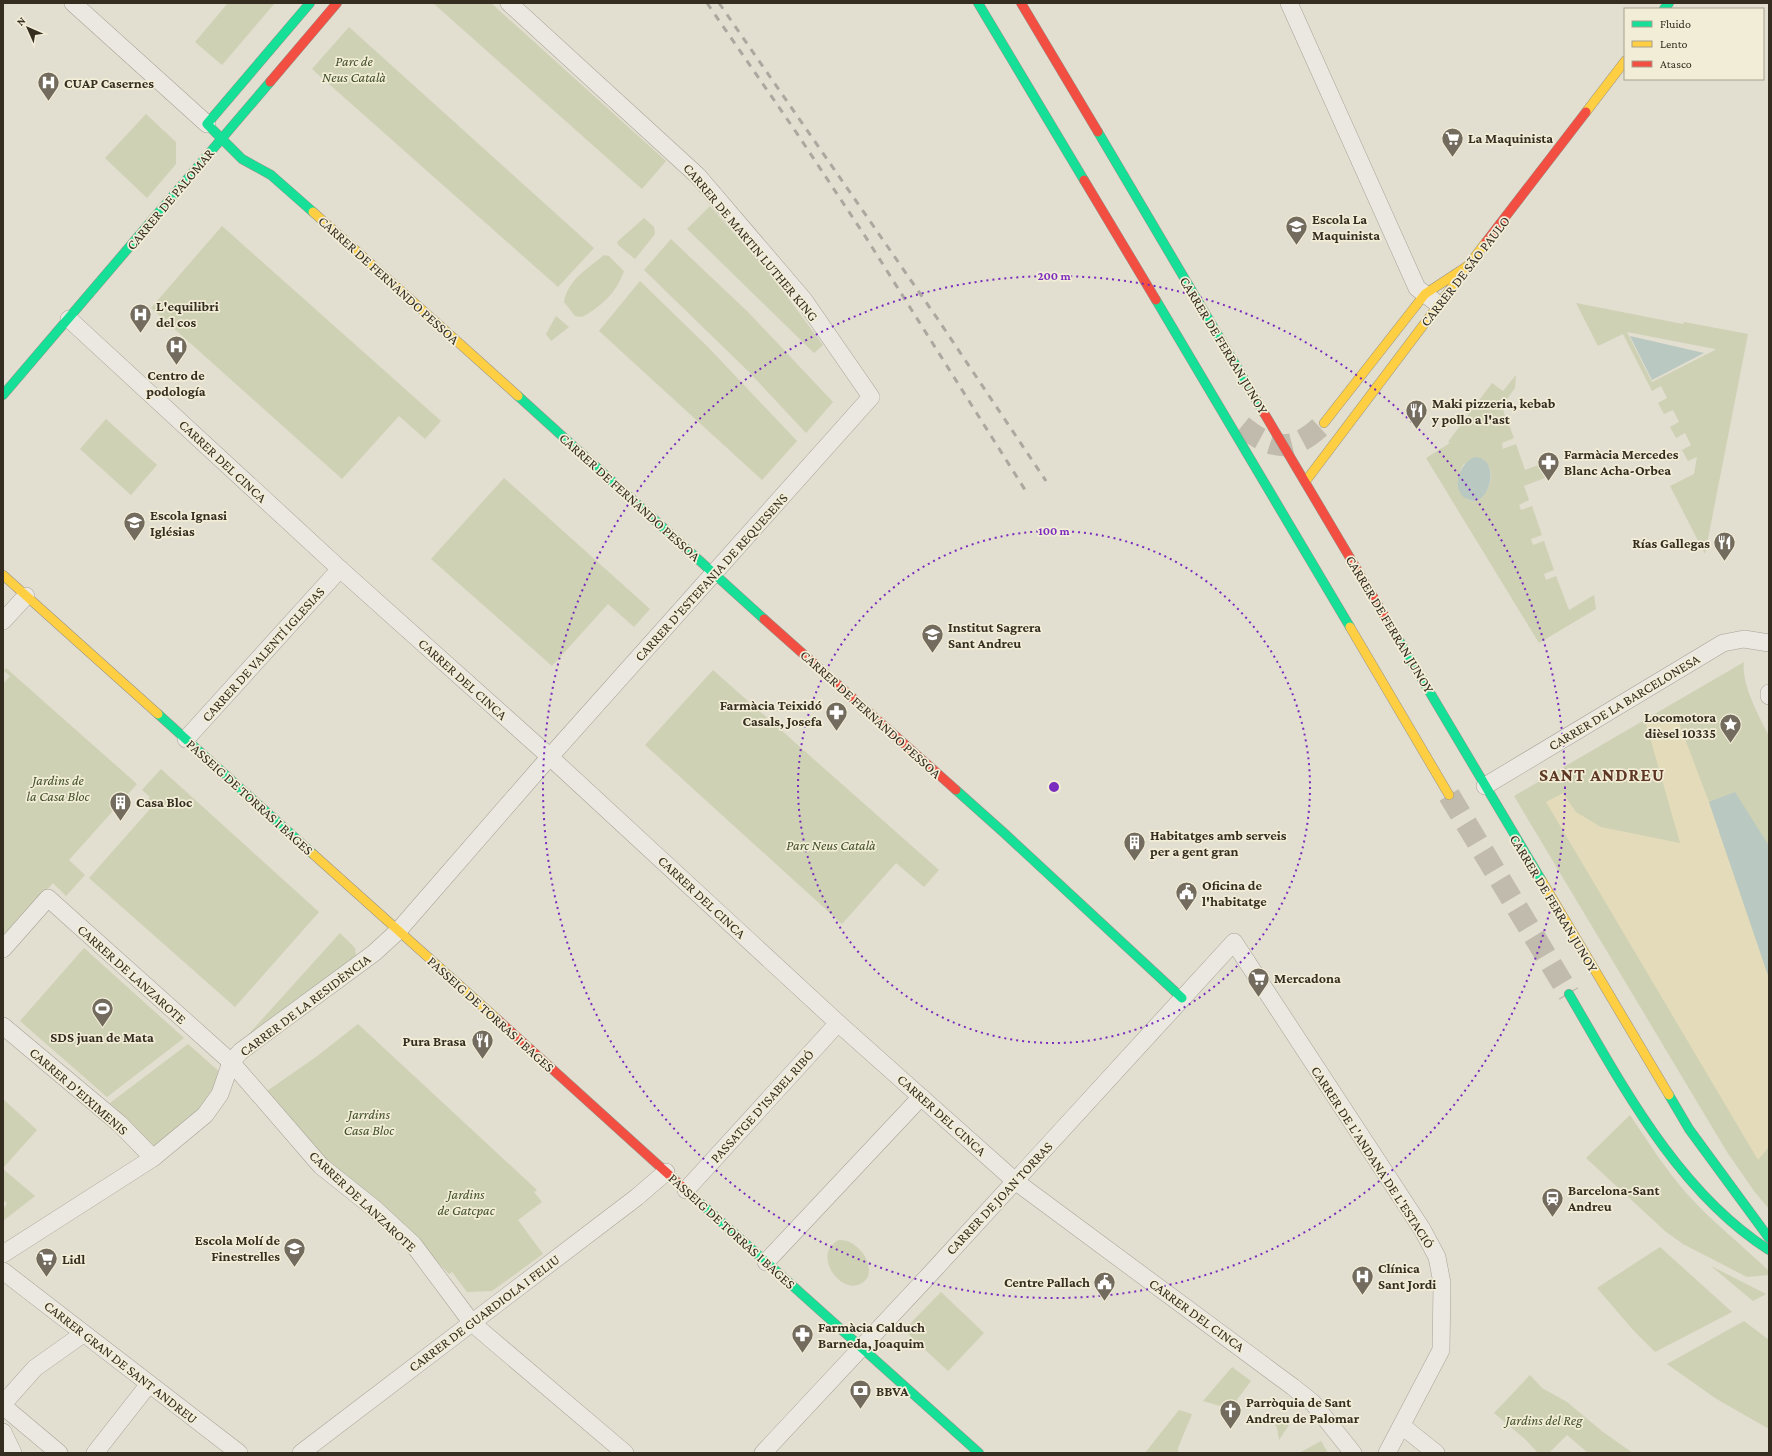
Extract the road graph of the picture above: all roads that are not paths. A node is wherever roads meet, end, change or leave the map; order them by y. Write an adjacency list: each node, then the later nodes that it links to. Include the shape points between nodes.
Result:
1 (73, 3): 9 (street, CARRER DE FERNANDO PESSOA)
2 (310, 3): 9 (main road, CARRER DE PALOMAR)
3 (337, 3): 10 (main road, CARRER DE PALOMAR)
4 (509, 3): 16 (street, CARRER DE MARTIN LUTHER KING, via 698,176 804,300)
5 (978, 3): 17 (main road)
6 (1021, 3): 20 (main road, CARRER DE FERRAN JUNOY)
7 (1288, 3): 12 (street, via 1417,288)
8 (1624, 62): 11 (main road, CARRER DE SÃO PAULO)
9 (207, 124): 10 (main road, CARRER DE FERNANDO PESSOA)
10 (221, 139): 14 (main road, CARRER DE PALOMAR); 22 (main road, CARRER DE FERNANDO PESSOA, via 242,159 271,175)
11 (1469, 265): 12 (main road); 13 (main road, CARRER DE SÃO PAULO)
12 (1425, 294): 13 (street); 18 (main road)
13 (1438, 305): 20 (main road, CARRER DE SÃO PAULO)
14 (69, 319): 15 (main road, CARRER DE PALOMAR); 21 (street, CARRER DEL CINCA)
15 (3, 396)
16 (870, 397): 22 (street, CARRER D'ESTEFANIA DE REQUESENS)
17 (1221, 408): 19 (main road); 30 (main road)
18 (1324, 422)
19 (1242, 426)
20 (1305, 482): 29 (main road, CARRER DE FERRAN JUNOY)
21 (340, 569): 27 (street, CARRER DE VALENTÍ IGLESIAS); 28 (street, CARRER DEL CINCA)
22 (714, 574): 28 (street, CARRER D'ESTEFANIA DE REQUESENS); 35 (main road, CARRER DE FERNANDO PESSOA, via 1003,832)
23 (3, 575): 24 (main road, PASSEIG DE TORRAS I BAGES)
24 (26, 596): 25 (street); 27 (main road, PASSEIG DE TORRAS I BAGES)
25 (3, 621)
26 (1769, 643): 29 (street, CARRER DE LA BARCELONESA, via 1744,639 1723,643)
27 (186, 739): 31 (main road, PASSEIG DE TORRAS I BAGES)
28 (550, 757): 31 (street, CARRER DE LA RESIDÈNCIA); 36 (street, CARRER DEL CINCA)
29 (1485, 786): 44 (main road, CARRER DE FERRAN JUNOY, via 1689,1129)
30 (1449, 795)
31 (398, 931): 38 (street, CARRER DE LA RESIDÈNCIA, via 374,954 241,1051); 41 (main road, PASSEIG DE TORRAS I BAGES)
32 (1234, 942): 35 (street, CARRER DE JOAN TORRAS); 54 (street, CARRER DE L'ANDANA DE L'ESTACIÓ, via 1422,1229 1437,1257 1442,1283 1441,1350)
33 (3, 949): 38 (street, CARRER DE LANZAROTE, via 48,898)
34 (1569, 994): 45 (main road, via 1636,1107 1667,1151 1702,1193 1733,1224)
35 (1182, 998): 42 (street, CARRER DE JOAN TORRAS)
36 (838, 1023): 39 (street, CARRER DEL CINCA); 43 (street, PASSATGE D'ISABEL RIBÓ)
37 (3, 1026): 40 (street, CARRER D'EIXIMENIS, via 120,1124)
38 (231, 1062): 40 (street, CARRER DE LA RESIDÈNCIA, via 220,1094 205,1115); 49 (street, CARRER DE LANZAROTE, via 321,1166 375,1209 413,1244)
39 (921, 1097): 42 (street, CARRER DEL CINCA); 47 (street)
40 (153, 1158): 46 (street, CARRER DE LA RESIDÈNCIA)
41 (666, 1172): 43 (main road, PASSEIG DE TORRAS I BAGES); 49 (street, CARRER DE GUARDIOLA I FELIU)
42 (1015, 1181): 51 (street, CARRER DE JOAN TORRAS); 64 (street, CARRER DEL CINCA, via 1313,1403)
43 (686, 1190): 47 (main road, PASSEIG DE TORRAS I BAGES)
44 (1769, 1238)
45 (1769, 1250)
46 (3, 1254)
47 (766, 1262): 51 (main road, PASSEIG DE TORRAS I BAGES)
48 (3, 1271): 50 (street, CARRER GRAN DE SANT ANDREU)
49 (472, 1323): 60 (street, CARRER DE GUARDIOLA I FELIU); 61 (street, CARRER DE LANZAROTE)
50 (83, 1334): 52 (street, CARRER GRAN DE SANT ANDREU); 53 (street, via 35,1368)
51 (862, 1347): 62 (street, CARRER DE JOAN TORRAS); 63 (main road, PASSEIG DE TORRAS I BAGES)
52 (149, 1384): 58 (street); 59 (street, CARRER GRAN DE SANT ANDREU)
53 (3, 1405): 57 (street)
54 (1402, 1426): 65 (street, CARRER DE L'ANDANA DE L'ESTACIÓ); 66 (street)
55 (3, 1432): 56 (street)
56 (13, 1453)
57 (59, 1453)
58 (95, 1453)
59 (239, 1453)
60 (301, 1453)
61 (625, 1453)
62 (763, 1453)
63 (979, 1453)
64 (1353, 1453)
65 (1387, 1453)
66 (1436, 1453)

